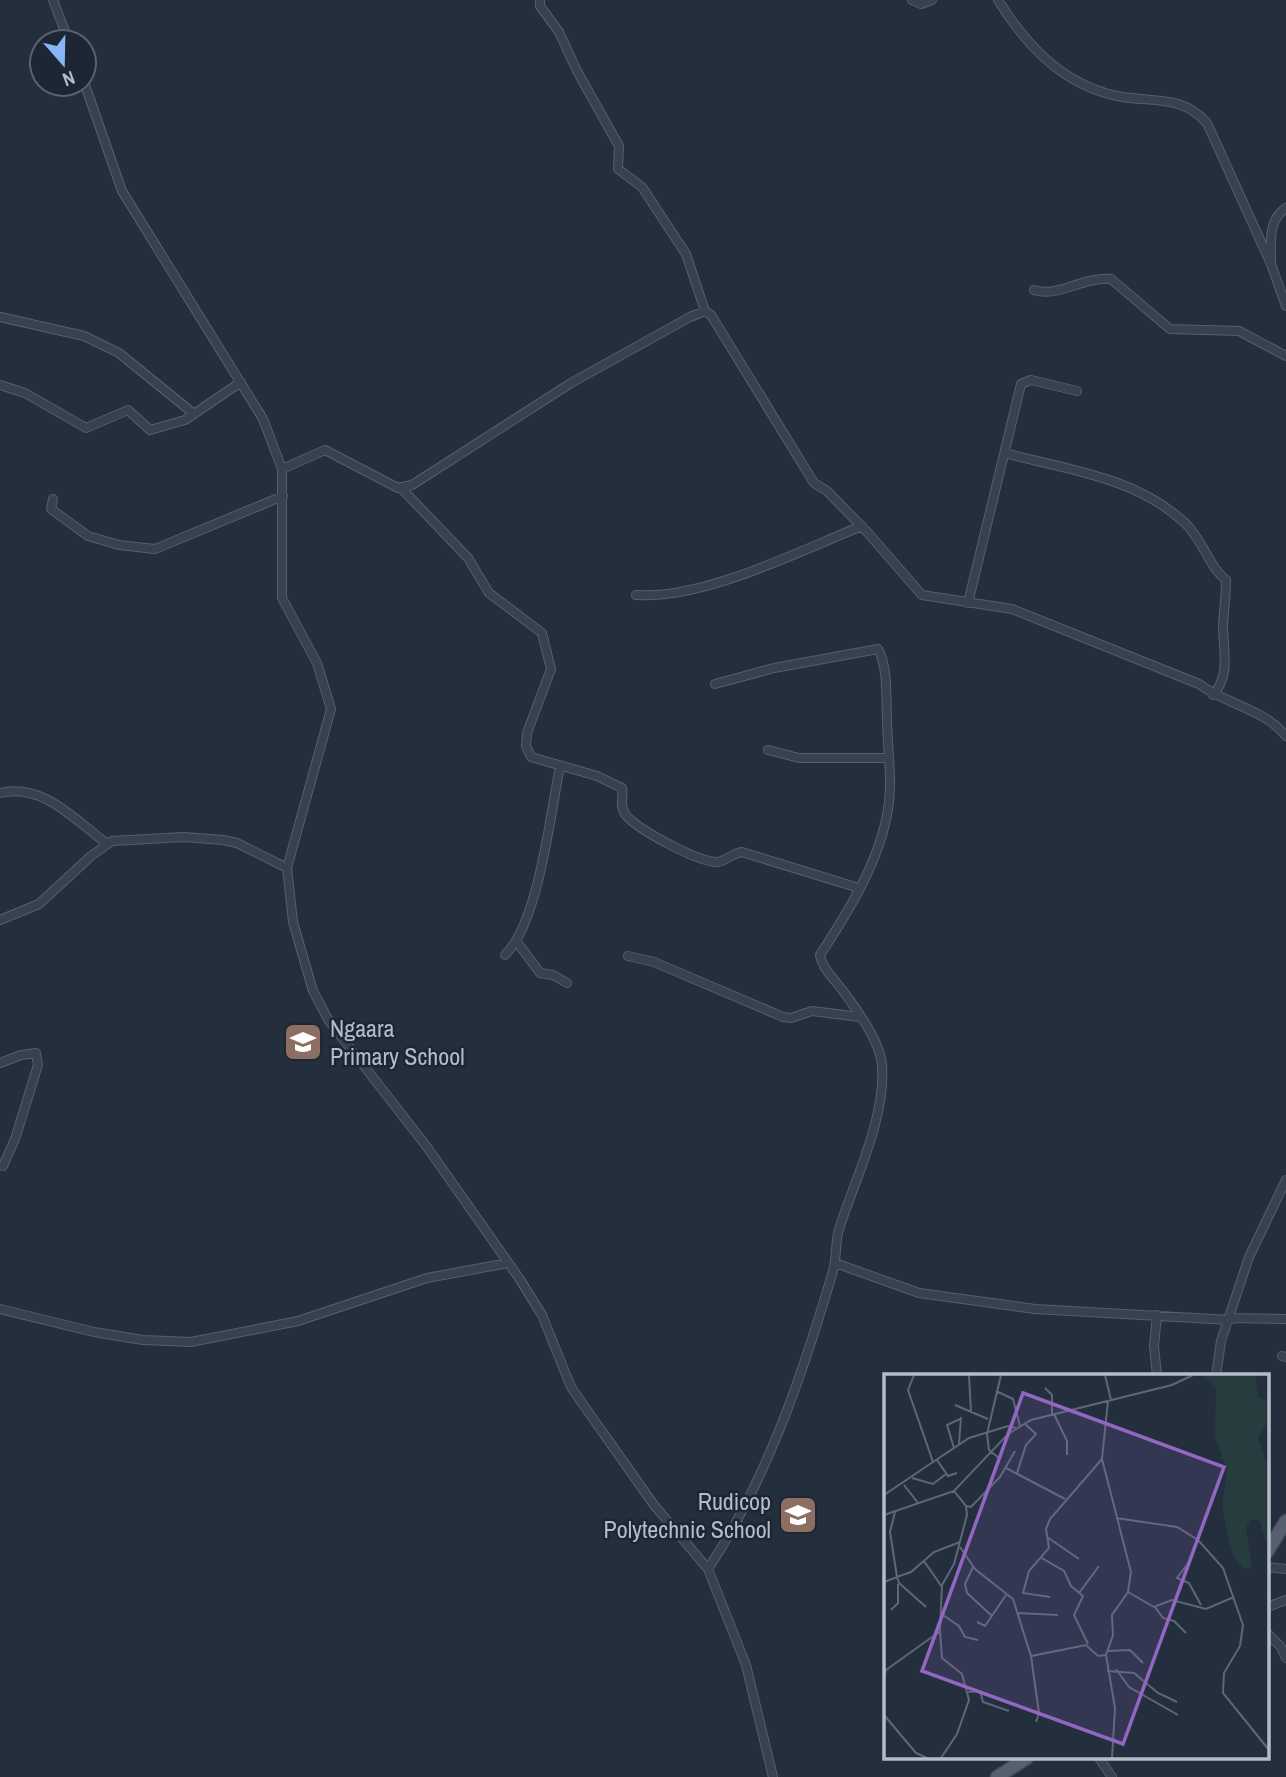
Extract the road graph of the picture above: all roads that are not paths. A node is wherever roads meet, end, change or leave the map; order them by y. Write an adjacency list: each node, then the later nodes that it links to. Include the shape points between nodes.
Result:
1 (53, 0): 6 (street)
2 (540, 0): 12 (street, via 619,146 618,169 642,187 686,254)
3 (912, 0): 4 (street, via 921,4)
4 (932, 0)
5 (998, 0): 9 (street, via 1029,44 1069,77 1118,96 1175,101 1199,114)
6 (64, 28)
7 (89, 98): 15 (street, via 121,191)
8 (1286, 208): 9 (street, via 1271,231)
9 (1271, 264): 11 (street)
10 (1034, 290): 14 (street, via 1049,294 1084,281 1111,279 1170,329 1239,331)
11 (1286, 306)
12 (705, 312): 21 (street, via 572,383); 24 (street, via 757,387 809,476)
13 (0, 317): 18 (street, via 84,336 107,347)
14 (1286, 356)
15 (241, 382): 18 (street); 20 (street, via 263,419)
16 (0, 385): 18 (street, via 25,393 86,428 128,410 150,430)
17 (1077, 390): 19 (street, via 1031,380 1021,384)
18 (194, 414)
19 (1005, 453): 26 (street); 28 (street, via 1130,485 1156,500 1196,535 1226,580 1226,666 1221,686)
20 (282, 469): 21 (street, via 330,450); 22 (street)
21 (402, 488): 32 (street, via 468,558 489,593 542,633 551,669 530,722 526,747 535,760)
22 (283, 496): 23 (street, via 155,549 88,536 51,509); 35 (street, via 282,598 317,663 331,709)
23 (53, 499)
24 (862, 526): 25 (street, via 713,583 657,596); 26 (street, via 922,595)
25 (636, 595)
26 (968, 603): 28 (street, via 1012,609 1199,684)
27 (715, 684): 31 (street, via 878,649 884,670)
28 (1213, 695): 29 (street, via 1260,714)
29 (1286, 736)
30 (768, 750): 31 (street, via 799,758)
31 (887, 758): 36 (street, via 890,786 885,826)
32 (560, 767): 36 (street, via 622,788 621,803 628,817 694,856 718,862 741,852); 38 (street, via 544,855)
33 (0, 793): 34 (street, via 23,790 37,794)
34 (106, 843): 35 (street, via 184,837 223,840); 37 (street, via 39,904)
35 (287, 868): 46 (street, via 293,922 320,1007)
36 (859, 888): 42 (street, via 820,955)
37 (0, 920)
38 (517, 942): 39 (street); 41 (street, via 540,973)
39 (505, 956)
40 (628, 956): 42 (street, via 654,962 783,1017 812,1011)
41 (567, 983)
42 (860, 1017): 47 (street, via 881,1058 881,1090 876,1122 838,1234)
43 (0, 1063): 44 (street, via 30,1052 36,1053 38,1065)
44 (3, 1166)
45 (1286, 1180): 50 (street, via 1249,1257)
46 (509, 1263): 48 (street, via 427,1278 298,1321 191,1342 94,1332); 57 (street, via 542,1315 582,1404 654,1505)
47 (835, 1263): 49 (street, via 919,1293 1035,1309); 57 (street, via 751,1498)
48 (0, 1309)
49 (1157, 1315): 50 (street); 52 (street)
50 (1230, 1319): 51 (street); 53 (street)
51 (1286, 1319)
52 (1157, 1374)
53 (1216, 1374)
54 (1286, 1521): 55 (main road)
55 (1268, 1550)
56 (1268, 1567): 58 (street)
57 (708, 1569): 65 (street, via 746,1665)
58 (1286, 1569)
59 (1286, 1600): 60 (street)
60 (1268, 1607)
61 (1268, 1634): 62 (street)
62 (1286, 1658)
63 (1024, 1760): 66 (main road)
64 (1100, 1760): 67 (street)
65 (773, 1777)
66 (997, 1777)
67 (1112, 1777)

